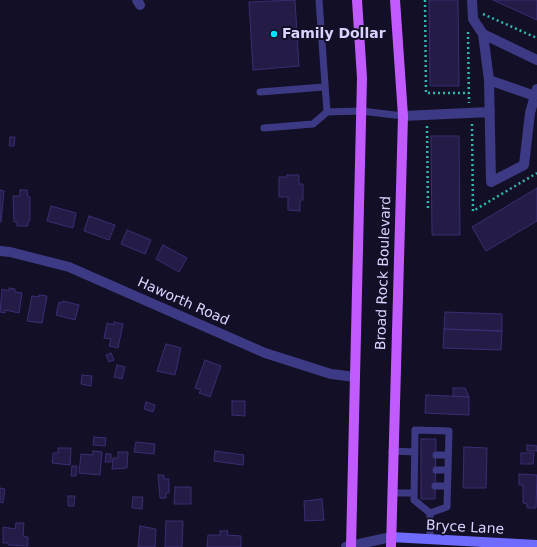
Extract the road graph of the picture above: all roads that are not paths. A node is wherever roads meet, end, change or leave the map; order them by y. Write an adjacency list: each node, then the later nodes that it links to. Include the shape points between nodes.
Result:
1 (319, 0): 8 (lane)
2 (357, 0): 11 (main road, Broad Rock Boulevard, via 362,78)
3 (396, 0): 14 (main road, Broad Rock Boulevard)
4 (472, 0): 5 (street, via 473,19)
5 (483, 34): 6 (street); 7 (street)
6 (537, 60)
7 (489, 80): 10 (street); 13 (street)
8 (324, 87): 9 (lane); 12 (lane)
9 (260, 92)
10 (536, 92): 13 (street, via 530,112 524,165 490,182)
11 (361, 111): 12 (lane); 14 (lane); 17 (main road, Broad Rock Boulevard)
12 (327, 112): 15 (lane, via 313,124)
13 (490, 112): 14 (street)
14 (402, 116): 18 (main road, Broad Rock Boulevard)
15 (264, 128)
16 (0, 251): 17 (street, Haworth Road, via 69,267 265,353 331,374)
17 (355, 377): 32 (main road, Broad Rock Boulevard)
18 (392, 451): 19 (lane); 27 (main road, Broad Rock Boulevard)
19 (417, 454): 21 (lane, via 415,430 448,431); 26 (lane)
20 (436, 455): 21 (lane)
21 (448, 455): 23 (lane)
22 (436, 470): 23 (lane)
23 (448, 470): 25 (lane)
24 (435, 486): 25 (lane)
25 (447, 486): 28 (lane, via 447,507)
26 (416, 488): 27 (lane); 28 (lane, via 414,500)
27 (392, 493): 30 (main road, Broad Rock Boulevard)
28 (430, 513): 29 (lane)
29 (430, 540): 30 (street, Bryce Lane); 31 (street, Bryce Lane)
30 (391, 542): 32 (street)
31 (537, 545)
32 (349, 546)

